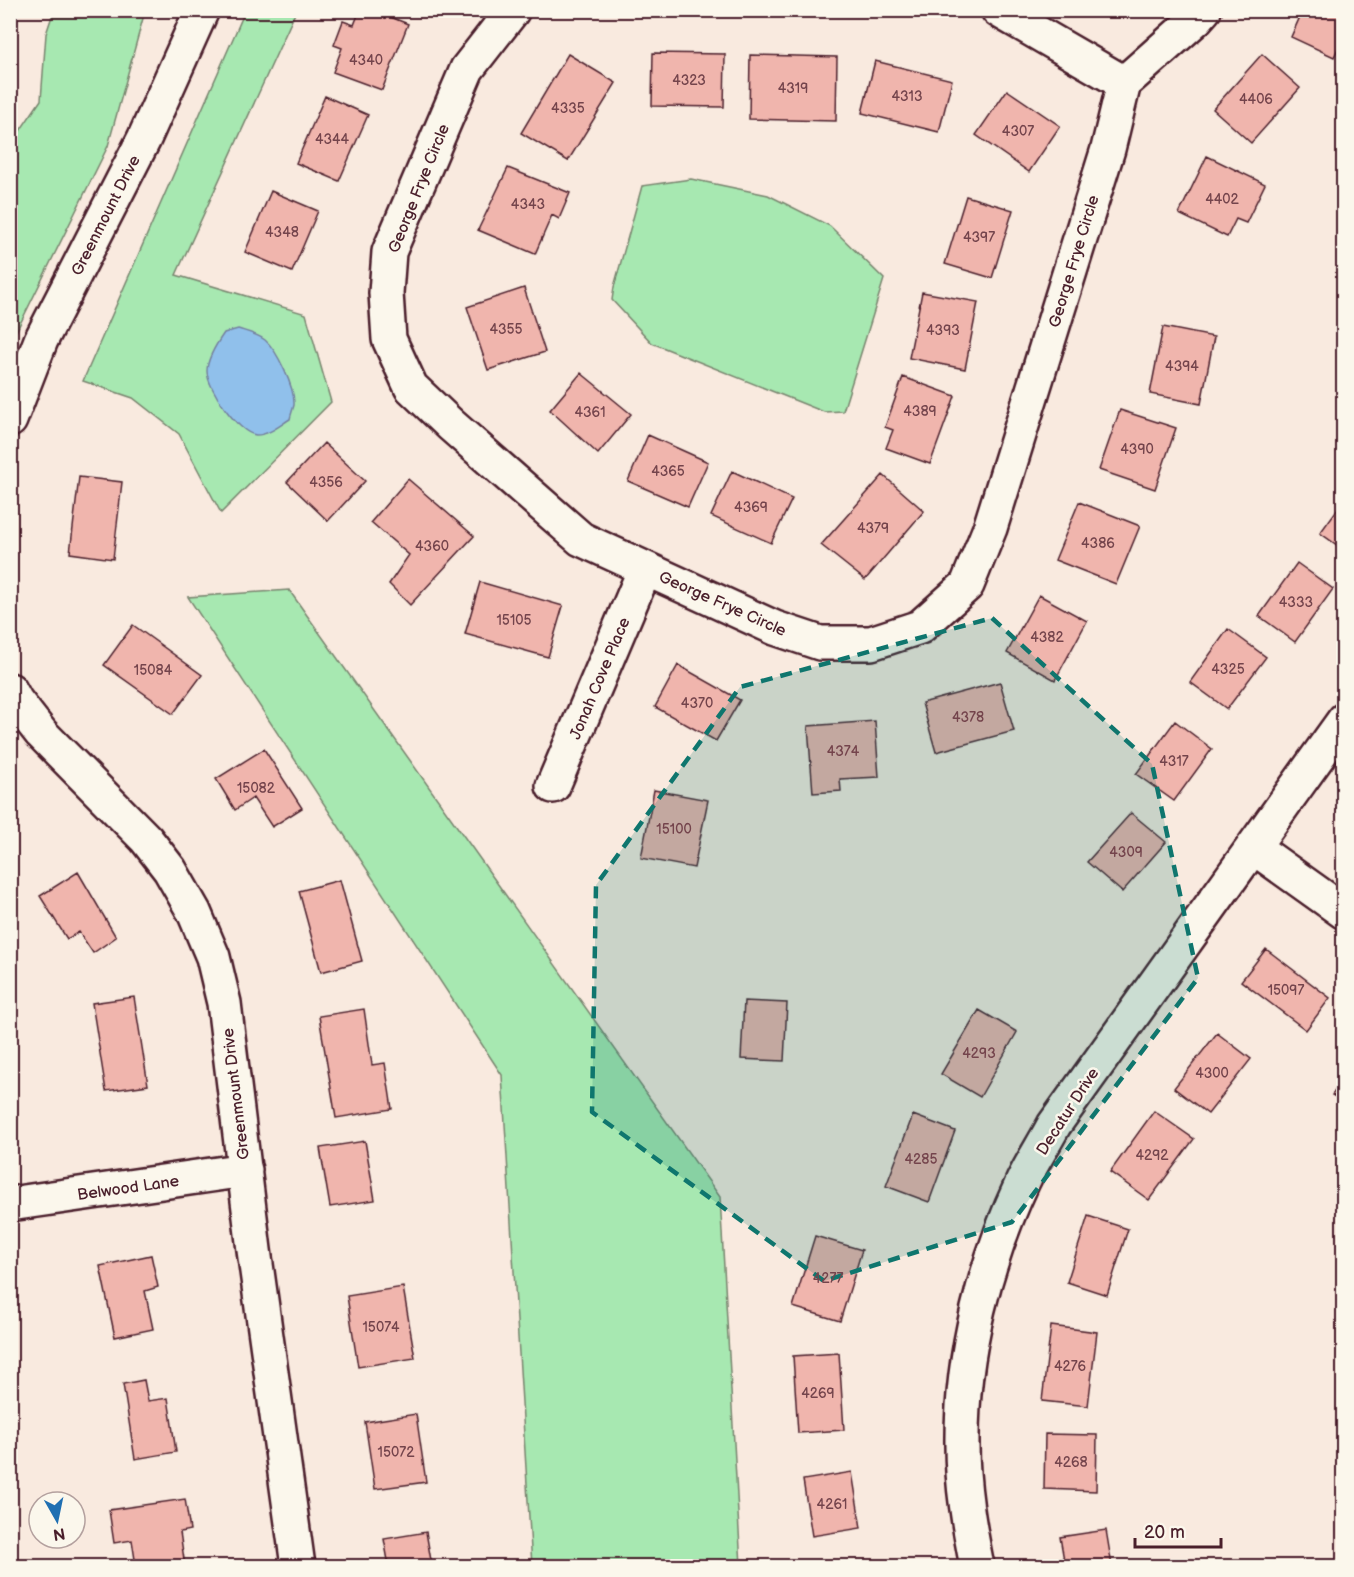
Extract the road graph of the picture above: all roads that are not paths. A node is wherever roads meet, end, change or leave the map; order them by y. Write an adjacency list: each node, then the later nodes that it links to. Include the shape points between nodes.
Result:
1 (202, 10): 6 (street, Greenmount Drive, via 144,139 41,340)
2 (513, 10): 7 (street, George Frye Circle, via 467,69 389,252 389,339 411,387 451,425 581,539)
3 (998, 10): 5 (street)
4 (1204, 10): 5 (street)
5 (1124, 83): 7 (street, George Frye Circle, via 1108,149 990,528 967,585 920,627 871,643 820,644 774,628)
6 (10, 420)
7 (645, 569): 10 (street, Jonah Cove Place)
8 (10, 690): 13 (street, Greenmount Drive, via 41,733 146,839 170,870 194,912 213,957 224,1003)
9 (1344, 720): 11 (street, Decatur Drive)
10 (553, 786)
11 (1253, 847): 12 (street); 16 (street, Decatur Drive, via 1054,1125 999,1237 978,1309 965,1383 962,1445 967,1513)
12 (1344, 912)
13 (245, 1170): 14 (street, Belwood Lane); 15 (street, Greenmount Drive)
14 (10, 1204)
15 (298, 1566)
16 (977, 1566)

